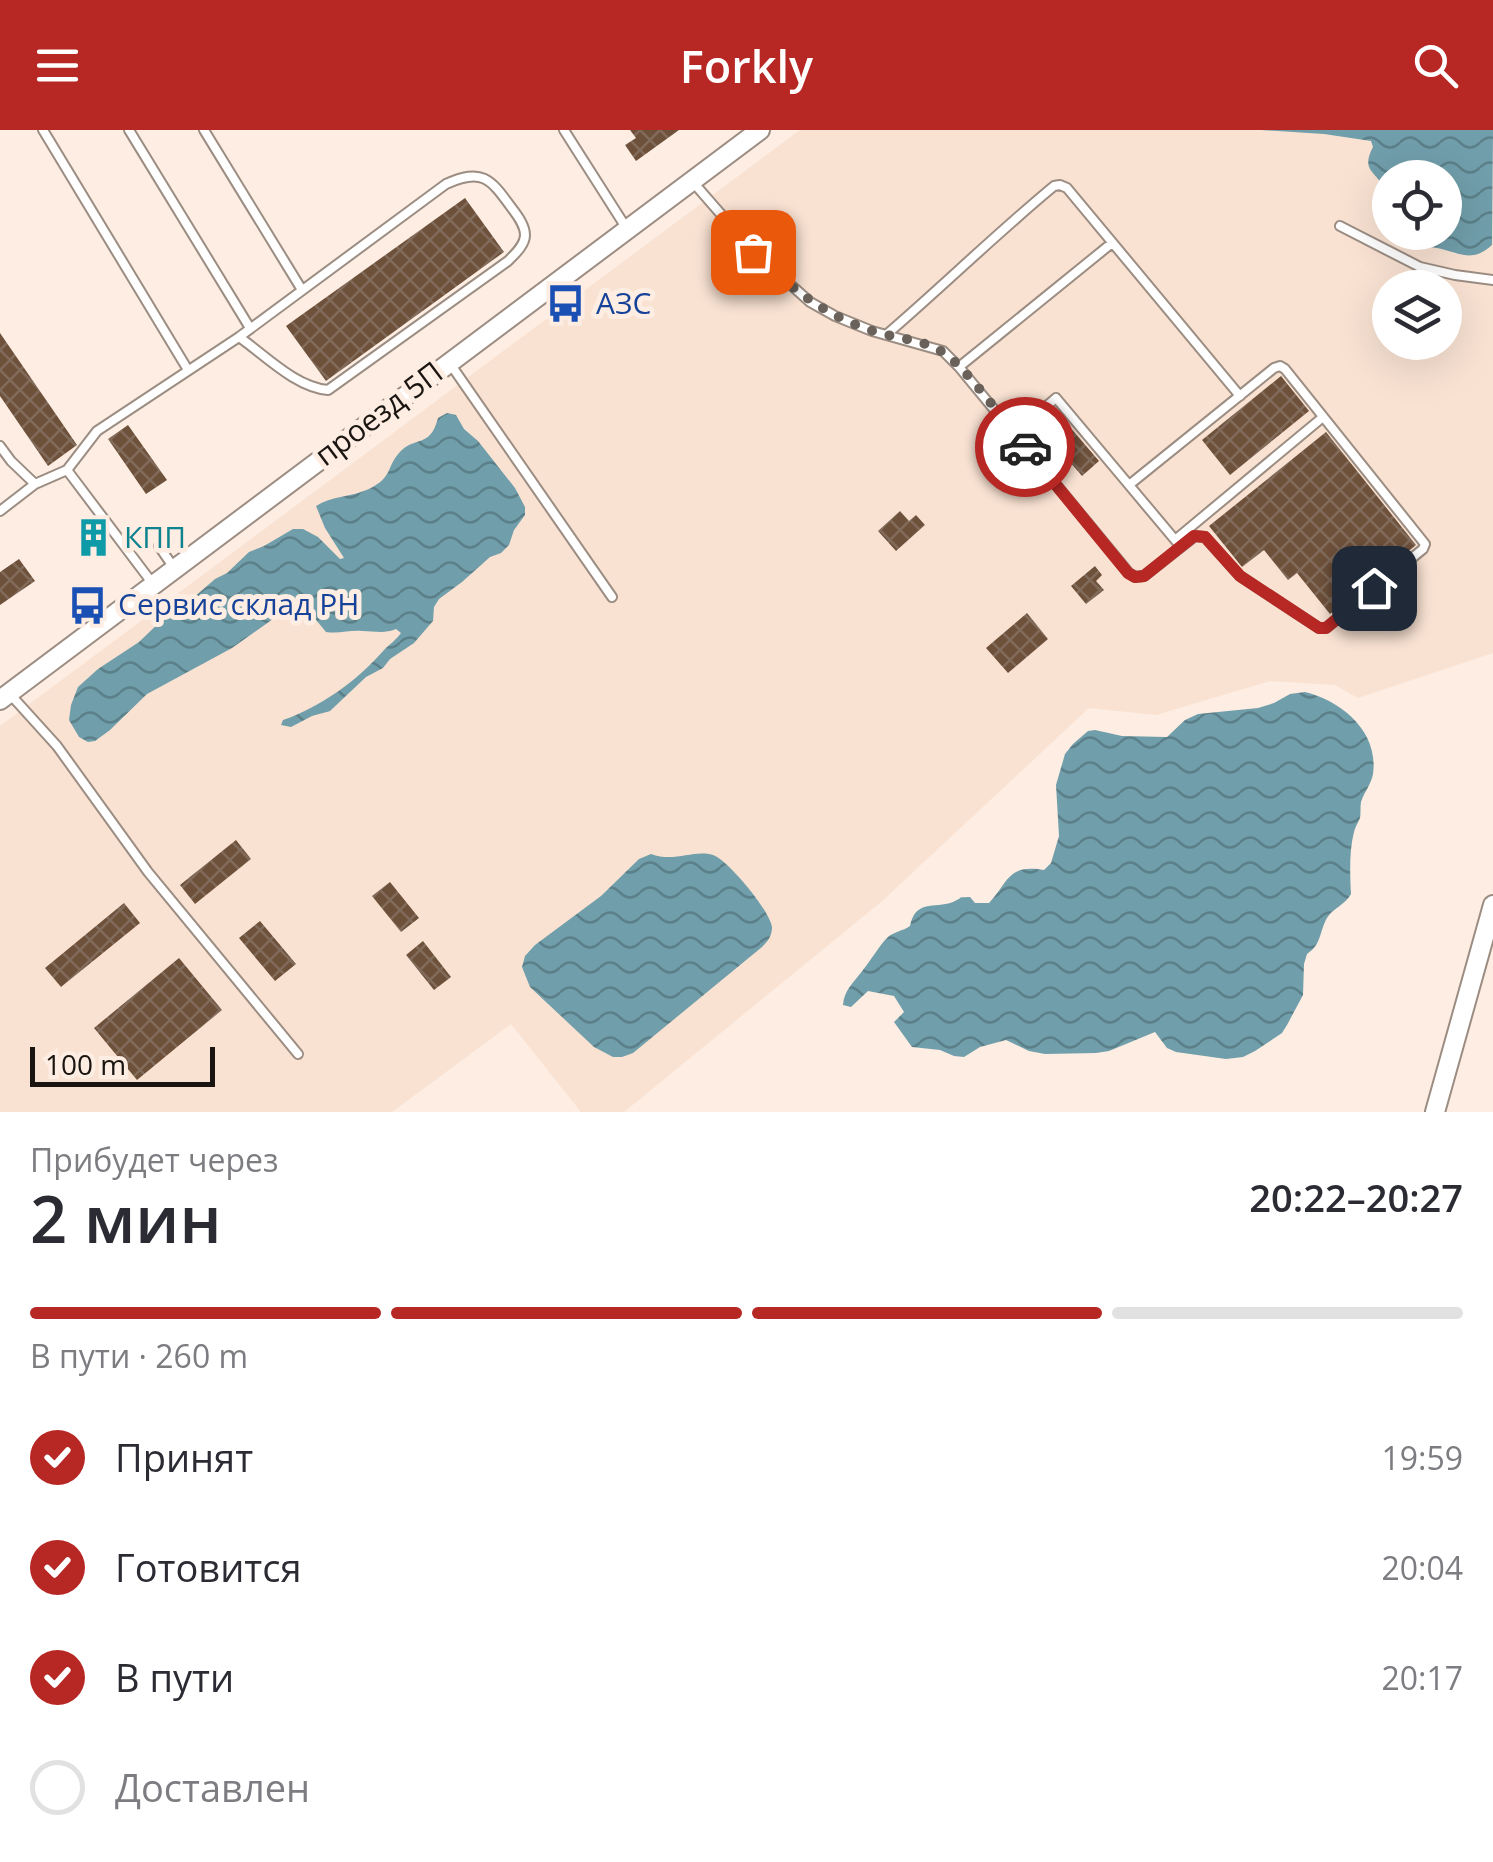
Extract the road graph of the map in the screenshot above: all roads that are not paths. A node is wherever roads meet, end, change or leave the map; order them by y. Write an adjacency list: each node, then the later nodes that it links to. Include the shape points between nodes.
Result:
1 (43, 130): 17 (lane)
2 (129, 130): 12 (lane)
3 (204, 130): 11 (lane)
4 (564, 130): 8 (lane)
5 (760, 130): 6 (street, проезд 5П)
6 (692, 181): 8 (street, проезд 5П); 13 (lane, via 753,252 810,302)
7 (1340, 226): 10 (lane, via 1420,267)
8 (627, 229): 15 (street, проезд 5П)
9 (1112, 243): 13 (lane, via 1066,188 1054,186); 16 (lane); 18 (lane)
10 (1493, 280)
11 (302, 290): 12 (lane); 14 (lane, via 464,176 494,183 526,236 508,261 328,390 297,379)
12 (250, 328): 14 (lane)
13 (886, 334): 16 (lane, via 943,351)
14 (239, 336): 17 (lane)
15 (449, 362): 28 (street, проезд 5П); 30 (lane)
16 (960, 367): 20 (lane)
17 (188, 370): 22 (lane, via 97,431)
18 (1240, 396): 19 (lane, via 1280,366); 24 (lane)
19 (1323, 418): 26 (lane); 26 (lane, via 1422,538 1423,549 1319,628 1240,576 1205,537)
20 (1014, 434): 24 (lane, via 1056,398); 26 (lane, via 1128,573 1144,576)
21 (0, 446): 23 (lane)
22 (67, 470): 23 (lane); 29 (lane)
23 (35, 484): 25 (lane)
24 (1129, 485): 26 (lane)
25 (0, 510)
26 (1178, 543)
27 (158, 546): 28 (lane)
28 (174, 568): 29 (street, проезд 5П)
29 (153, 584): 31 (street, проезд 5П, via 39,662)
30 (612, 597)
31 (5, 696): 33 (lane, via 57,746 148,872)
32 (1493, 905): 34 (street)
33 (298, 1054)
34 (1435, 1112)

